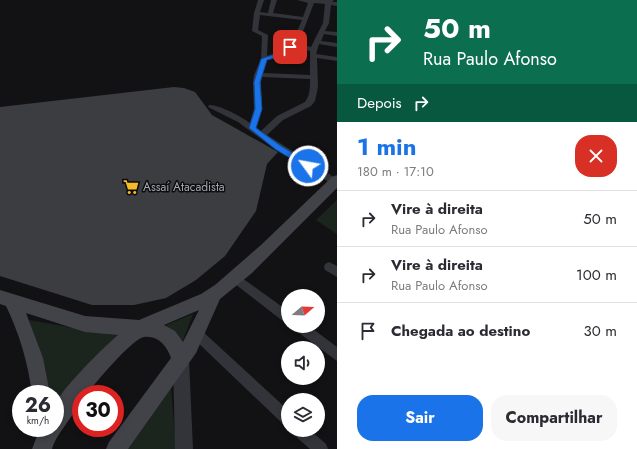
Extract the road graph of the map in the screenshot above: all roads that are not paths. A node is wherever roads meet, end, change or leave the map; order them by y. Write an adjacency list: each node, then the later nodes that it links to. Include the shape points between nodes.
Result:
1 (261, 0): 7 (street)
2 (274, 0): 8 (street)
3 (300, 0): 4 (street)
4 (311, 1): 5 (street); 9 (street)
5 (330, 1): 6 (street); 10 (street)
6 (337, 4)
7 (257, 12): 8 (street); 16 (street, via 255,31 266,35)
8 (270, 14): 9 (street)
9 (305, 19): 13 (street)
10 (322, 32): 11 (street); 12 (street)
11 (337, 34)
12 (316, 42): 14 (street); 15 (street)
13 (293, 44): 15 (street); 16 (street, via 280,54)
14 (337, 45)
15 (313, 52): 17 (street); 19 (street)
16 (264, 59): 18 (street)
17 (337, 59)
18 (258, 75): 19 (street); 21 (street, via 258,109)
19 (314, 77): 22 (street, via 311,101 280,118)
20 (212, 107): 21 (street, via 234,116)
21 (252, 128): 22 (street)
22 (262, 135): 23 (street)
23 (336, 181): 24 (main road)
24 (235, 278): 25 (main road); 27 (street)
25 (214, 294): 28 (main road); 30 (main road)
26 (6, 299): 28 (main road, via 85,324); 33 (main road, via 25,329 34,351)
27 (281, 313)
28 (143, 327): 32 (main road, via 158,330 169,337); 34 (main road, via 124,341 99,366)
29 (308, 333): 31 (street)
30 (197, 334): 32 (main road); 35 (street)
31 (337, 355)
32 (181, 360): 40 (main road); 41 (street)
33 (40, 385)
34 (64, 408)
35 (281, 412)
36 (42, 437): 39 (main road)
37 (46, 437): 39 (main road)
38 (307, 437): 42 (street)
39 (42, 449)
40 (116, 449)
41 (184, 449)
42 (321, 449)

